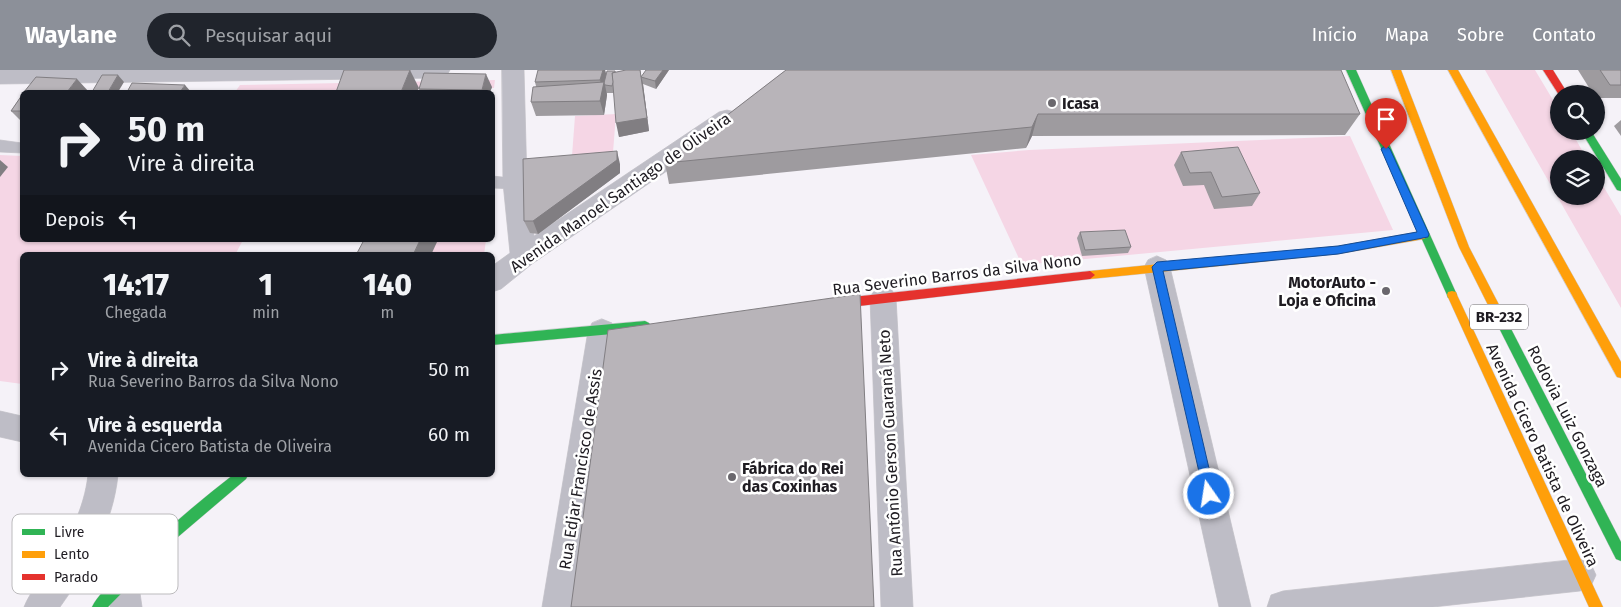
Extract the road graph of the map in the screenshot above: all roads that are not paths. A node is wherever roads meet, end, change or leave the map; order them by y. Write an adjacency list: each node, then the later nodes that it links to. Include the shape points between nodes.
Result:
1 (439, 70): 7 (street)
2 (513, 70): 13 (street)
3 (1351, 70): 15 (main road, Avenida Cicero Batista de Oliveira)
4 (1396, 70): 31 (main road, Rodovia Luiz Gonzaga / BR-232, via 1464,247)
5 (1453, 70): 24 (main road)
6 (1548, 70): 8 (main road)
7 (0, 76)
8 (1557, 85)
9 (748, 103): 16 (street, Avenida Manoel Santiago de Oliveira)
10 (1592, 140): 14 (main road)
11 (0, 146): 12 (lane)
12 (20, 148)
13 (504, 183): 16 (street)
14 (1621, 187)
15 (1424, 234): 17 (main road, Rua Severino Barros da Silva Nono, via 1338,250); 32 (main road, Avenida Cicero Batista de Oliveira)
16 (523, 257): 18 (street, Avenida Manoel Santiago de Oliveira)
17 (1157, 267): 19 (main road, Rua Severino Barros da Silva Nono); 39 (street)
18 (495, 279)
19 (882, 298): 20 (main road, Rua Severino Barros da Silva Nono); 38 (street, Rua Antônio Gerson Guaraná Neto)
20 (815, 306)
21 (660, 324): 22 (main road)
22 (602, 331): 23 (main road); 37 (street, Rua Edjar Francisco de Assis)
23 (495, 340)
24 (1621, 373)
25 (0, 424): 26 (street)
26 (20, 429)
27 (104, 477): 29 (street, via 103,492)
28 (240, 477): 30 (main road, via 192,515)
29 (95, 514)
30 (178, 531)
31 (1621, 555)
32 (1580, 575): 40 (street); 41 (main road, Avenida Cicero Batista de Oliveira)
33 (48, 594): 35 (street)
34 (122, 594): 36 (main road)
35 (40, 607)
36 (99, 607)
37 (558, 607)
38 (897, 607)
39 (1235, 607)
40 (1284, 607)
41 (1596, 607)

